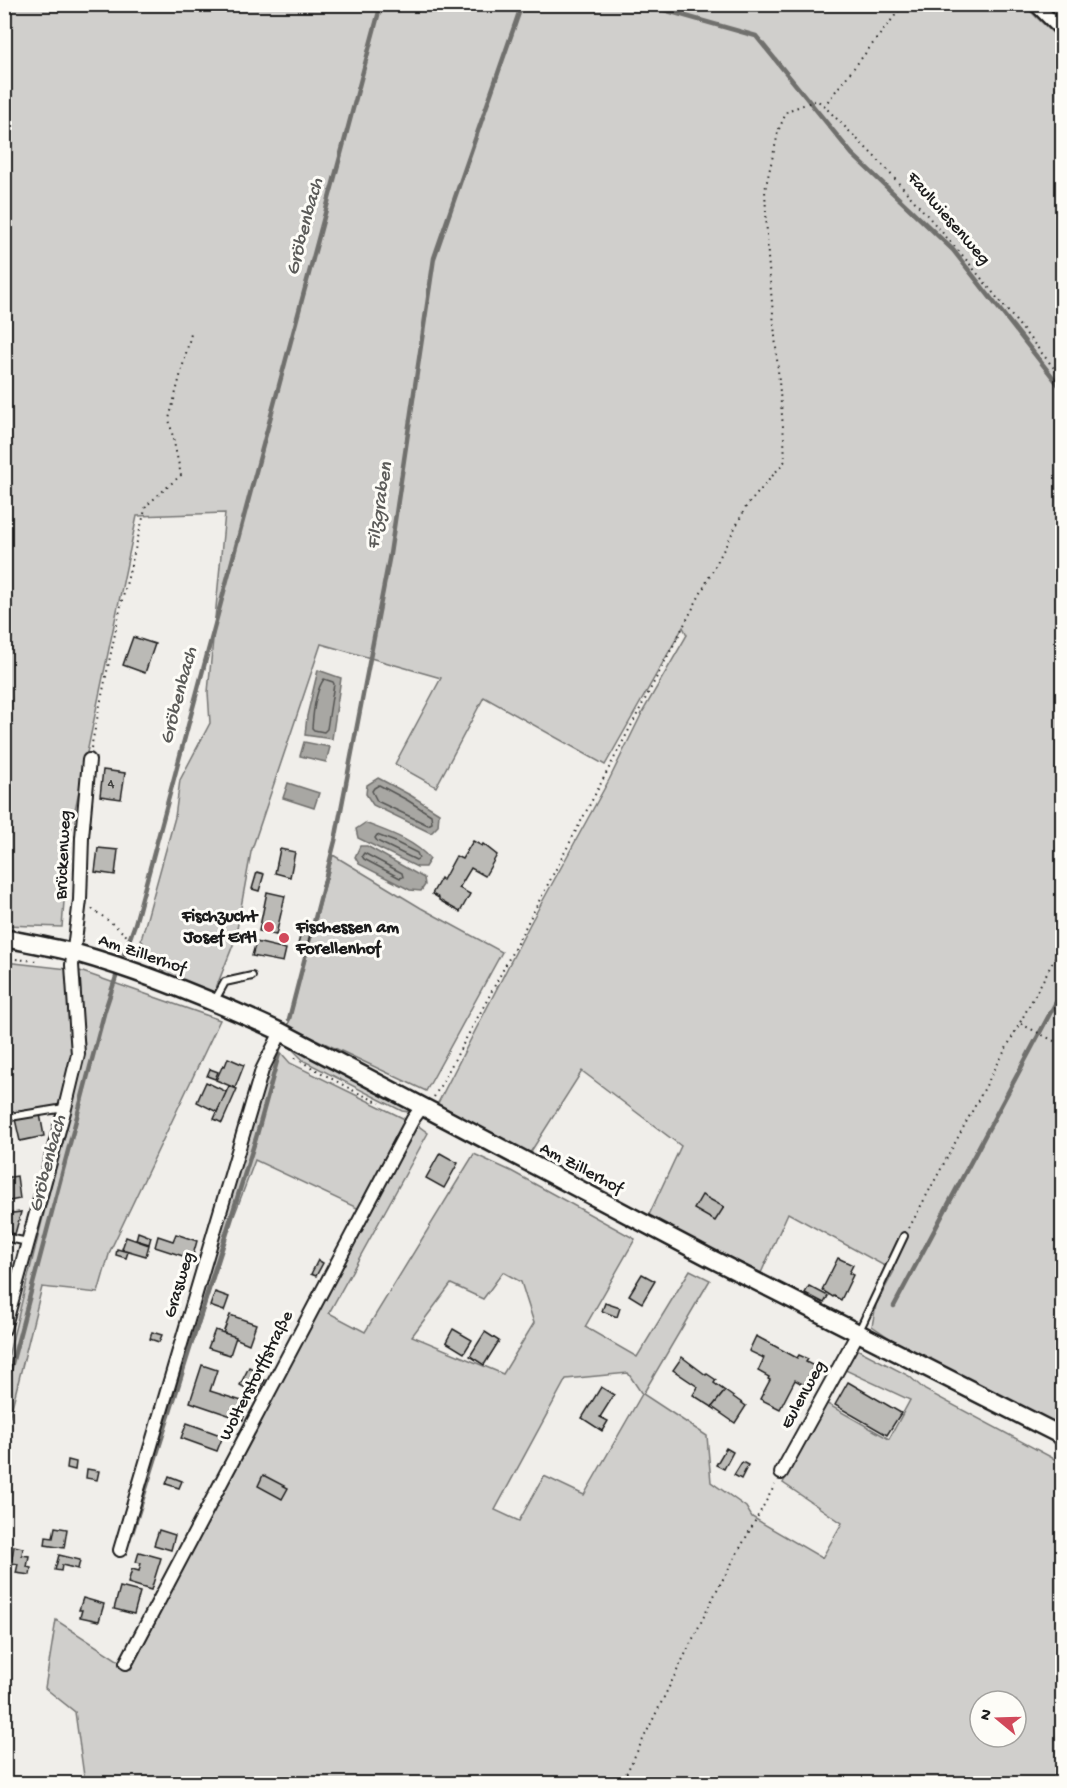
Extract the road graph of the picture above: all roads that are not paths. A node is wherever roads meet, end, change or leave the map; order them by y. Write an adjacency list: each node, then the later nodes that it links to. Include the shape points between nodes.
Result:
1 (1035, 4): 2 (street)
2 (1062, 31)
3 (89, 760): 5 (street, Brückenweg)
4 (4, 938): 5 (street, Am Zillerhof)
5 (75, 953): 7 (street, Am Zillerhof); 9 (street, Brückenweg, via 72,965 78,1054)
6 (252, 976): 7 (lane, via 225,982)
7 (214, 1001): 8 (street, Am Zillerhof)
8 (281, 1032): 10 (street, Am Zillerhof); 19 (street, Grasweg, via 262,1070)
9 (65, 1108): 11 (lane); 14 (street, Brückenweg)
10 (424, 1108): 16 (street, Am Zillerhof); 20 (street, Wolterstorffstraße, via 414,1119 303,1325)
11 (4, 1118)
12 (904, 1236): 16 (lane)
13 (4, 1237): 14 (lane)
14 (28, 1242): 15 (street, Brückenweg)
15 (4, 1329)
16 (858, 1334): 17 (street, Am Zillerhof); 18 (street, Eulenweg)
17 (1062, 1436)
18 (781, 1473)
19 (120, 1550)
20 (126, 1663)

